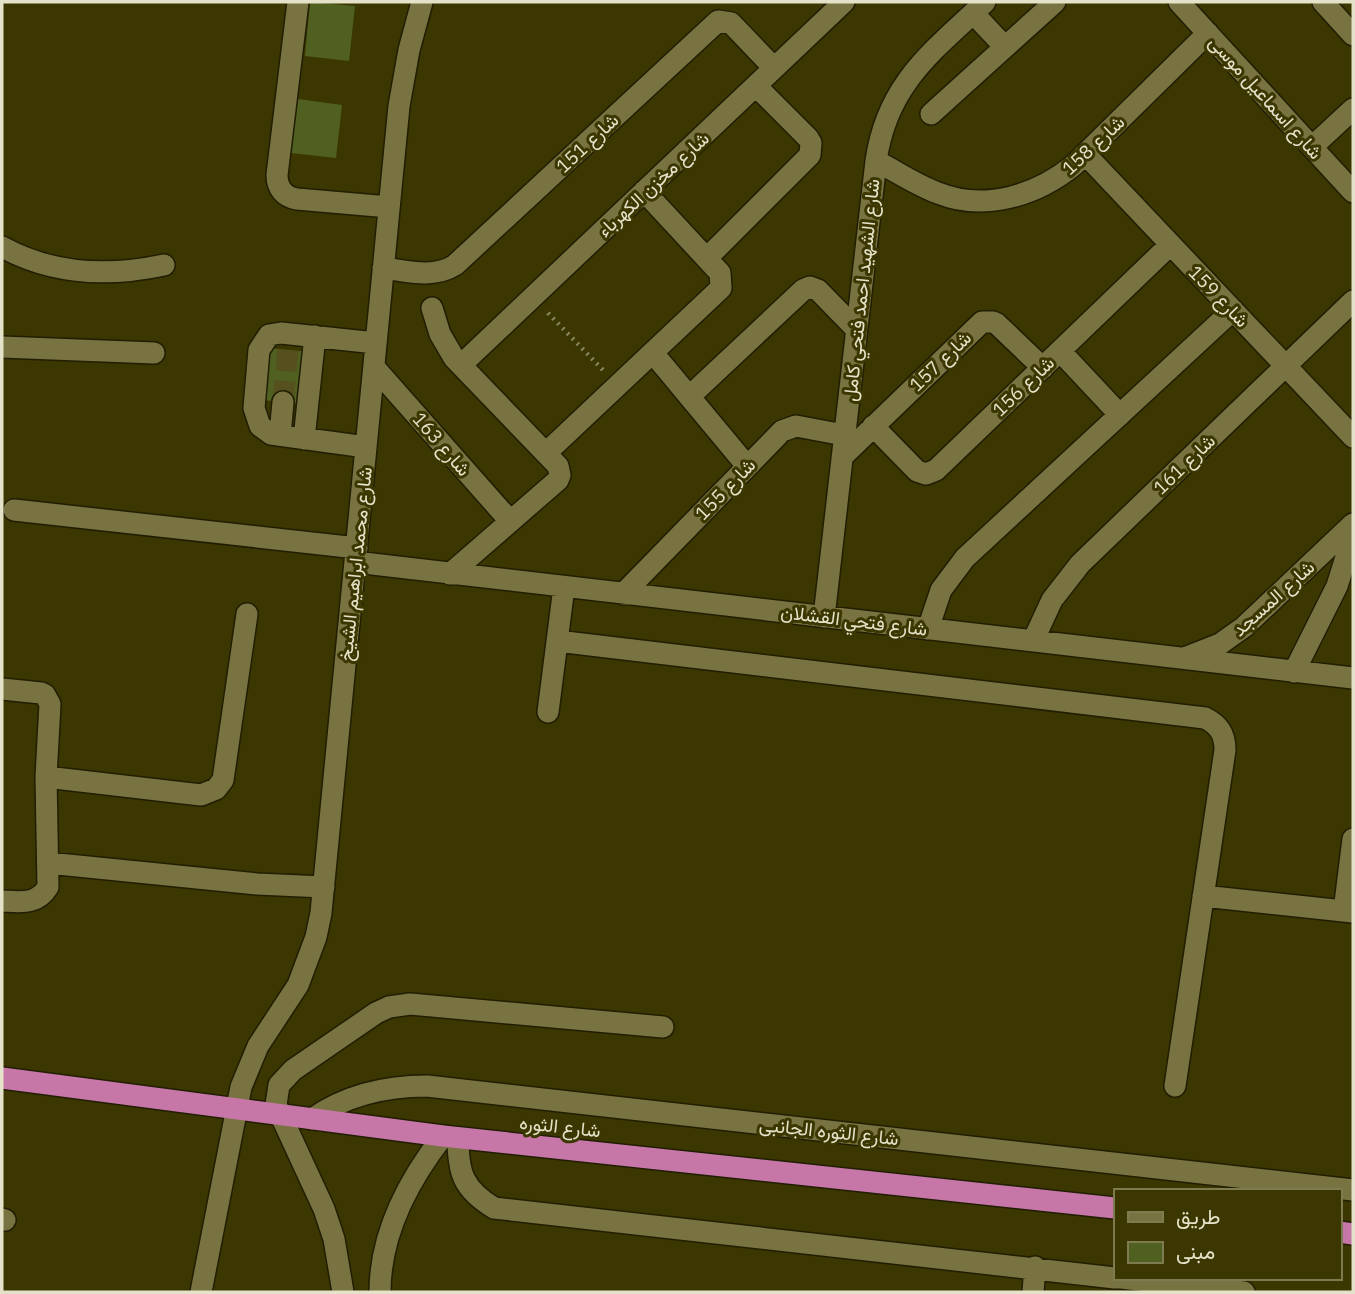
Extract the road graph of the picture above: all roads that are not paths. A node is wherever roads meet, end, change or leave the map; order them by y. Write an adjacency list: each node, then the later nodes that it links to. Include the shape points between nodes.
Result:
1 (298, 2): 20 (street, via 277,174 280,188 290,198)
2 (422, 2): 20 (street, شارع محمد ابراهيم الشيخ, via 403,78)
3 (844, 2): 11 (street, شارع مخزن الكهرباء)
4 (1055, 2): 10 (street)
5 (1179, 2): 8 (street, شارع اسماعيل موسى)
6 (1323, 2): 9 (street)
7 (979, 8): 10 (street); 17 (street, شارع الشهيد احمد فتحي كامل, via 901,88 881,130)
8 (1208, 33): 15 (street, شارع اسماعيل موسى); 16 (street, شارع 158)
9 (1353, 35)
10 (1005, 47): 14 (street)
11 (774, 68): 12 (street, شارع مخزن الكهرباء); 25 (street, شارع 151, via 731,23 719,22 455,265 427,273)
12 (756, 86): 18 (street, شارع مخزن الكهرباء); 23 (street, via 808,138 810,155)
13 (1353, 109): 15 (street)
14 (931, 114)
15 (1312, 147): 19 (street, شارع اسماعيل موسى)
16 (1086, 155): 17 (street, شارع 158, via 1060,177 1027,192 974,200 938,193); 21 (street, شارع 159)
17 (876, 161): 29 (street, شارع الشهيد احمد فتحي كامل)
18 (644, 191): 23 (street); 36 (street, شارع مخزن الكهرباء)
19 (1353, 192)
20 (389, 207): 25 (street, شارع محمد ابراهيم الشيخ)
21 (1170, 245): 28 (street, شارع 159); 33 (street, شارع 156)
22 (2, 247): 24 (street, via 72,271 134,271)
23 (706, 258): 35 (street, via 720,273 722,288)
24 (164, 265)
25 (383, 268): 31 (street, شارع محمد ابراهيم الشيخ)
26 (1353, 301): 37 (street, شارع 161)
27 (432, 308): 36 (street, via 440,334)
28 (1233, 310): 37 (street, شارع 159); 42 (street)
29 (856, 329): 40 (street, via 810,287); 45 (street, شارع الشهيد احمد فتحي كامل)
30 (315, 336): 31 (street); 44 (street, via 289,342 269,335 258,350 254,415 265,431); 47 (street)
31 (376, 343): 38 (street, شارع محمد ابراهيم الشيخ)
32 (2, 347): 34 (street)
33 (1060, 351): 39 (street, شارع 156); 42 (street)
34 (154, 352)
35 (653, 352): 40 (street); 49 (street)
36 (461, 365): 49 (street)
37 (1286, 366): 46 (street, شارع 159); 64 (street, شارع 161, via 1080,564 1052,600)
38 (374, 367): 48 (street, شارع محمد ابراهيم الشيخ); 53 (street, شارع 163)
39 (1043, 368): 43 (street, شارع 156, via 931,472 917,471); 43 (street, شارع 157, via 998,324 982,322)
40 (690, 396): 51 (street)
41 (283, 401): 44 (street)
42 (1120, 415): 62 (street, via 956,568 935,603)
43 (873, 426): 50 (street, شارع 157)
44 (280, 435): 47 (street)
45 (845, 435): 50 (street, شارع الشهيد احمد فتحي كامل); 51 (street, شارع 155, via 790,427)
46 (1353, 437)
47 (304, 439): 48 (street)
48 (366, 447): 56 (street, شارع محمد ابراهيم الشيخ)
49 (546, 453): 53 (street, via 560,469 559,477)
50 (842, 457): 61 (street, شارع الشهيد احمد فتحي كامل)
51 (747, 466): 59 (street, شارع 155)
52 (14, 510): 56 (street, شارع فتحي القشلان)
53 (510, 522): 57 (street)
54 (1353, 524): 65 (street, شارع المسجد, via 1244,627 1220,644)
55 (1353, 535): 66 (street, شارع المسجد, via 1337,586)
56 (356, 555): 57 (street, شارع فتحي القشلان); 73 (street, شارع محمد ابراهيم الشيخ)
57 (450, 573): 58 (street, شارع فتحي القشلان)
58 (564, 587): 59 (street, شارع فتحي القشلان); 63 (street)
59 (624, 594): 61 (street, شارع فتحي القشلان)
60 (247, 614): 70 (street, via 223,780 216,789 201,794)
61 (824, 617): 62 (street, شارع فتحي القشلان)
62 (928, 629): 64 (street, شارع فتحي القشلان)
63 (557, 641): 69 (street); 74 (street, via 1205,718 1220,728 1225,750)
64 (1033, 641): 65 (street, شارع فتحي القشلان)
65 (1183, 658): 66 (street, شارع فتحي القشلان)
66 (1294, 671): 67 (street, شارع فتحي القشلان)
67 (1353, 678)
68 (2, 689): 70 (street, via 41,693 48,699)
69 (548, 712)
70 (46, 777): 72 (street)
71 (1353, 839): 76 (street)
72 (48, 863): 73 (street); 75 (street, via 50,880 44,894 27,902)
73 (324, 887): 80 (street, شارع محمد ابراهيم الشيخ, via 308,961 248,1066)
74 (1203, 896): 76 (street); 79 (street)
75 (2, 901)
76 (1348, 912)
77 (663, 1027): 81 (street, via 399,1005 376,1013 285,1076 276,1095)
78 (2, 1078): 80 (highway, شارع الثوره)
79 (1175, 1086)
80 (236, 1109): 81 (highway, شارع الثوره); 90 (street, شارع محمد ابراهيم الشيخ)
81 (279, 1115): 82 (highway, شارع الثوره); 91 (street, via 324,1209)
82 (312, 1119): 83 (highway, شارع الثوره); 84 (street, شارع الثوره الجانبى, via 367,1093 427,1086)
83 (450, 1137): 85 (highway, شارع الثوره); 86 (street, via 463,1180 476,1197 495,1208); 92 (street, via 412,1181 400,1205 384,1257)
84 (1353, 1190)
85 (1114, 1208)
86 (1035, 1267): 89 (street); 93 (street)
87 (1114, 1278): 89 (street)
88 (1139, 1280): 94 (street)
89 (1078, 1283)
90 (201, 1292)
91 (343, 1292)
92 (380, 1292)
93 (1033, 1292)
94 (1244, 1292)

